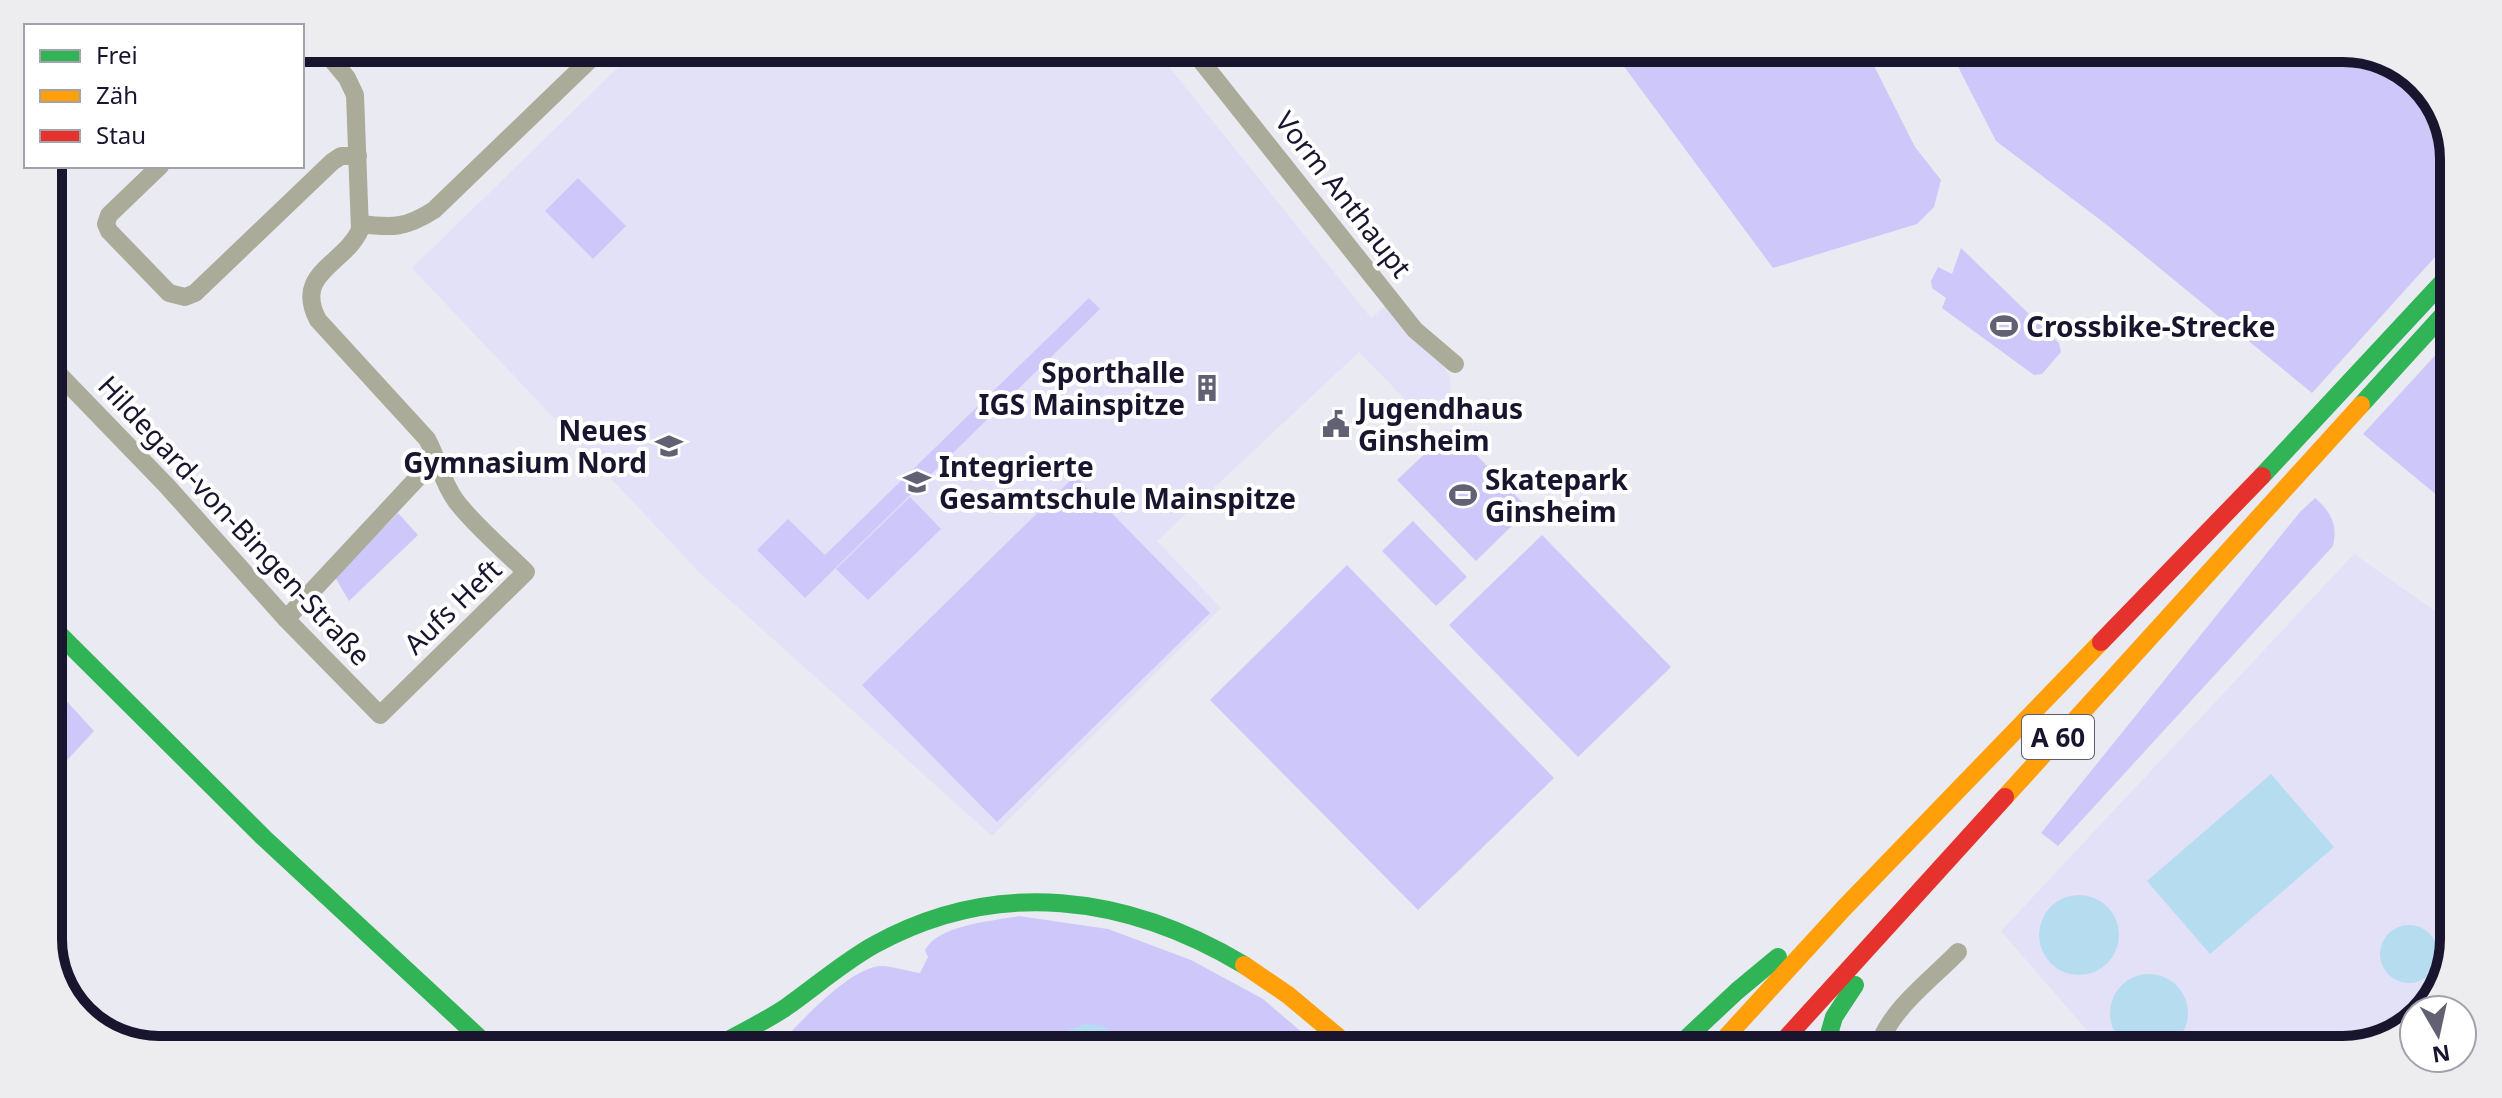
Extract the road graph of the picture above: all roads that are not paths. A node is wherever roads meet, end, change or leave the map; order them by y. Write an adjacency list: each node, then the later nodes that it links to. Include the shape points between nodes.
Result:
1 (334, 62): 4 (street, via 355,95)
2 (588, 62): 6 (street, via 434,210 405,225)
3 (1202, 62): 9 (street, Vorm Anthaupt, via 1415,330)
4 (358, 156): 5 (street, via 332,162 185,297 169,293 106,224); 6 (street)
5 (158, 168)
6 (360, 224): 11 (street, via 358,236 311,288 314,312 427,439)
7 (2440, 285): 16 (main road, A 60)
8 (2440, 318): 15 (main road, A 60)
9 (1455, 364)
10 (62, 377): 12 (street, Hildegard-von-Bingen-Straße)
11 (438, 465): 12 (street, via 424,471); 14 (street, Aufs Heft, via 456,501 526,572)
12 (286, 619): 14 (street, Hildegard-von-Bingen-Straße)
13 (62, 637): 20 (main road, via 211,788)
14 (380, 715)
15 (1919, 894): 27 (main road, A 60); 28 (main road, via 1834,1017)
16 (1844, 908): 19 (main road); 26 (main road, A 60)
17 (1958, 952): 29 (street)
18 (782, 1010): 21 (main road); 22 (main road); 23 (main road, via 896,934 973,908 1054,902 1095,906 1174,928 1255,973)
19 (1698, 1025): 24 (main road); 25 (main road)
20 (477, 1036)
21 (735, 1036)
22 (761, 1036)
23 (1337, 1036)
24 (1683, 1036)
25 (1687, 1036)
26 (1727, 1036)
27 (1788, 1036)
28 (1828, 1036)
29 (1884, 1036)

